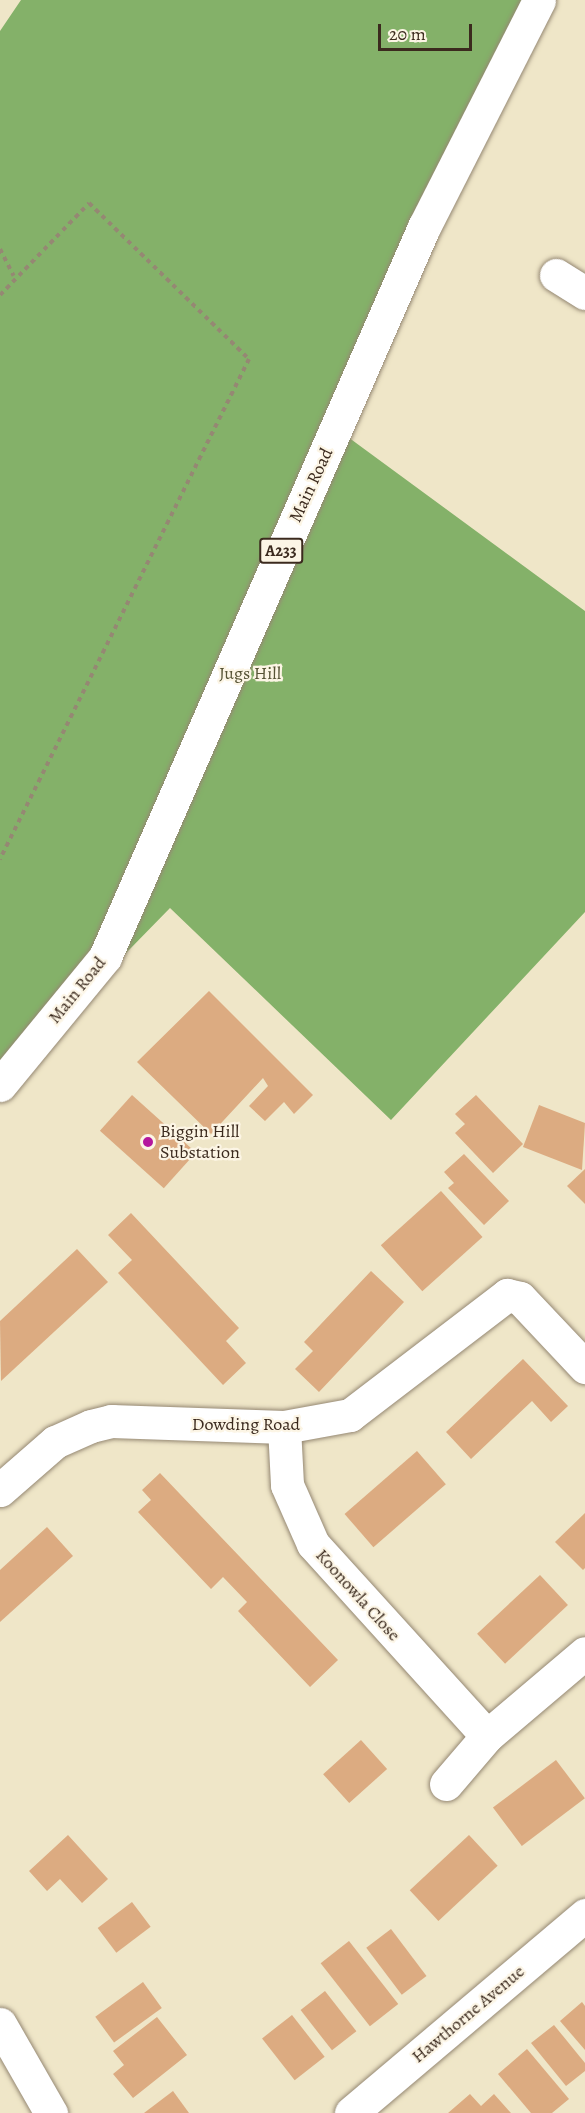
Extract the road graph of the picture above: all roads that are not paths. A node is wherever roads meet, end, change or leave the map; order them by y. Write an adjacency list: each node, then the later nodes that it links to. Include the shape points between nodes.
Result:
1 (539, 0): 4 (street, Main Road / A233, via 424,227 105,957)
2 (556, 275): 3 (street)
3 (585, 293)
4 (0, 1085)
5 (585, 1367): 6 (street, Dowding Road, via 520,1298 507,1294 362,1409 339,1419)
6 (284, 1427): 7 (street, Dowding Road, via 111,1421 55,1442); 9 (street, Koonowla Close, via 287,1485 313,1544)
7 (0, 1490)
8 (585, 1653): 9 (street)
9 (486, 1736): 10 (street)
10 (446, 1784)
11 (585, 1915): 14 (street, Hawthorne Avenue)
12 (0, 2024): 13 (street)
13 (51, 2113)
14 (351, 2113)

